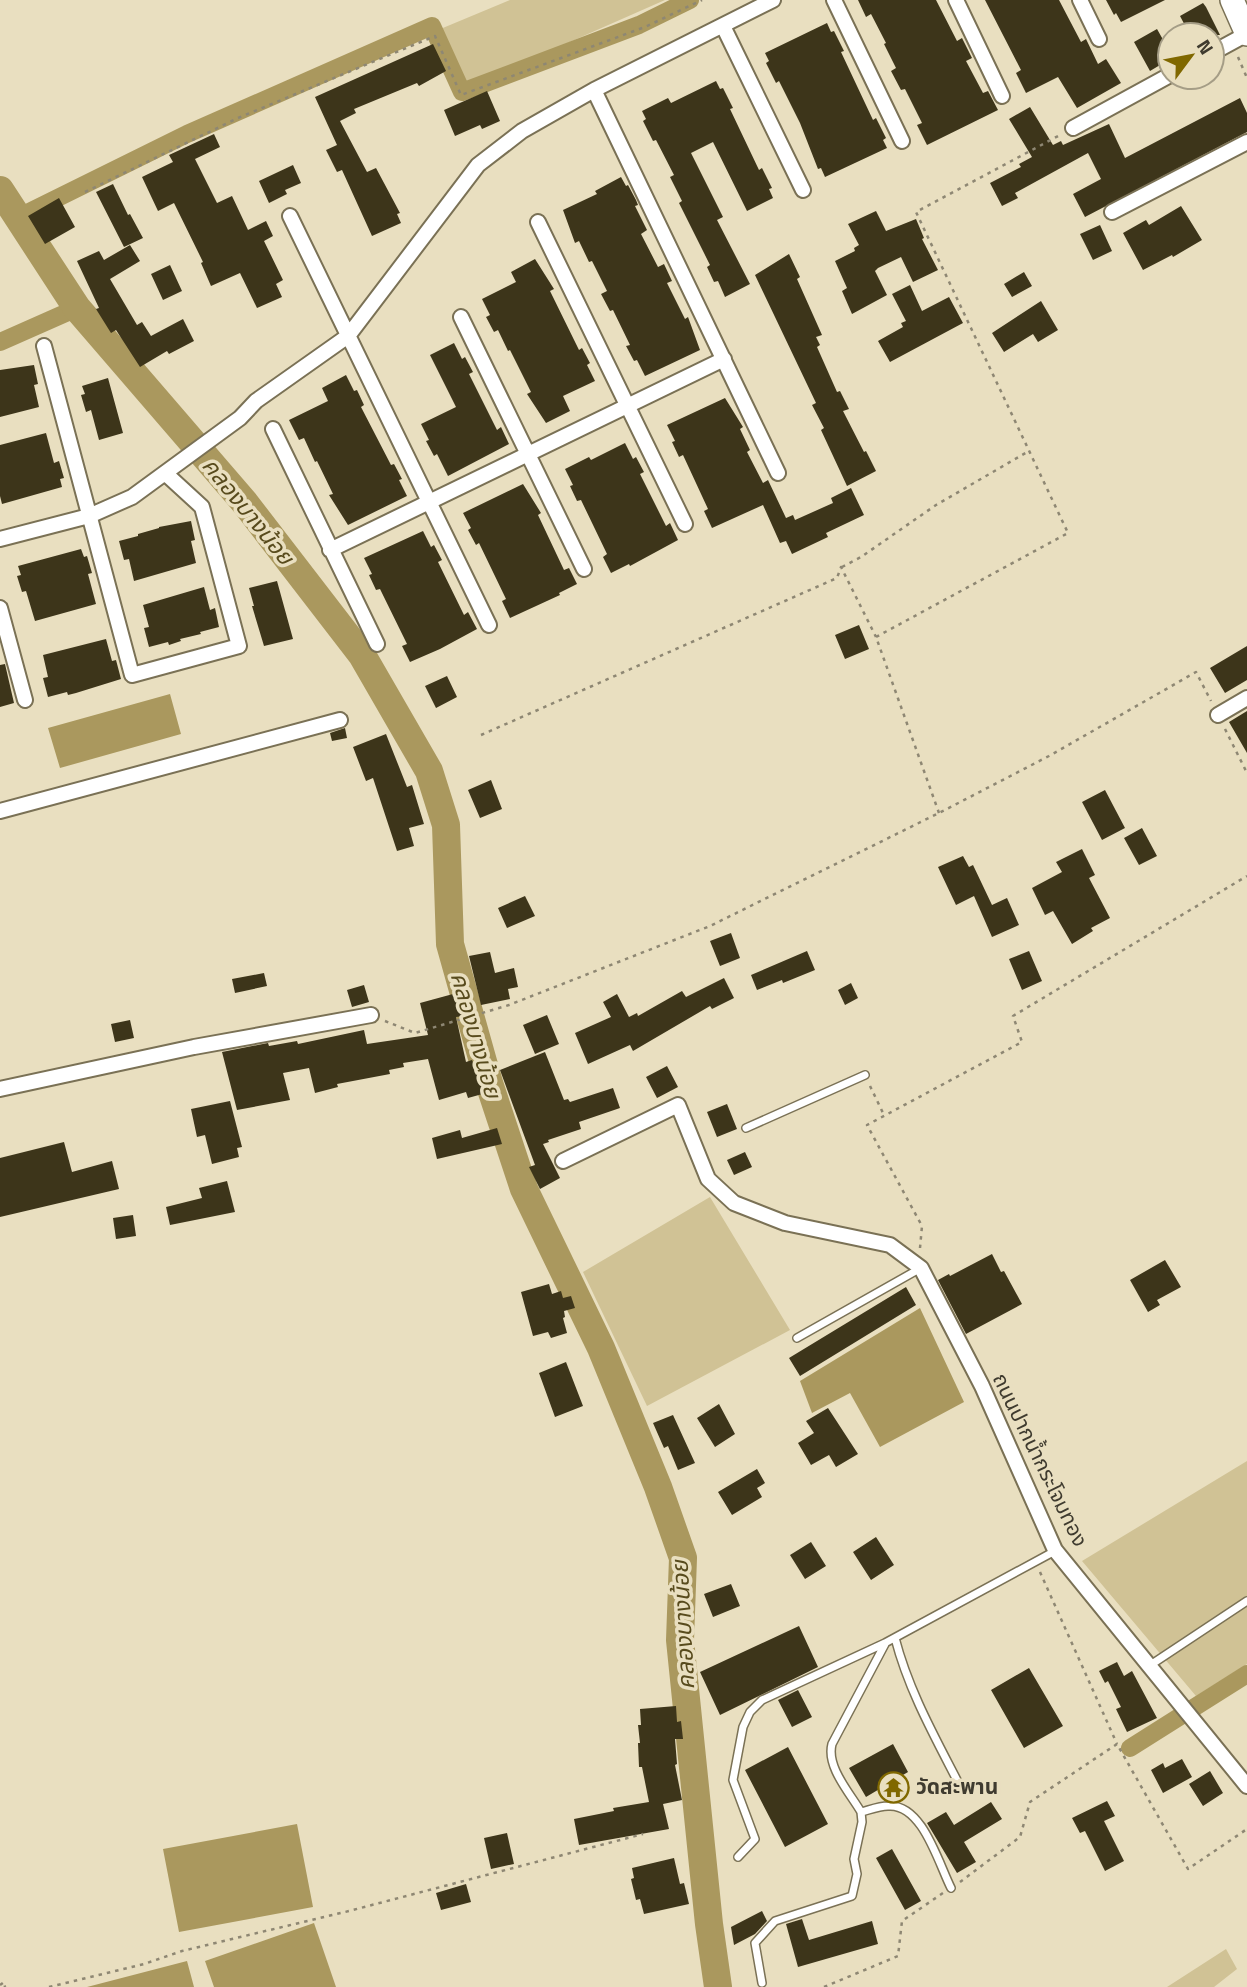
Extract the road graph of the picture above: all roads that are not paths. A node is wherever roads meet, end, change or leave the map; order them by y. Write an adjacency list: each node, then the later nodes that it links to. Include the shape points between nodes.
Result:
1 (773, 0): 6 (street)
2 (834, 0): 14 (street)
3 (956, 0): 12 (street)
4 (1080, 0): 8 (street)
5 (1232, 0): 7 (main road)
6 (723, 26): 11 (street); 16 (street)
7 (1247, 34): 9 (street)
8 (1099, 38)
9 (1226, 45)
10 (1156, 83): 13 (street)
11 (594, 90): 21 (street, via 522,131 478,165); 23 (street)
12 (1002, 96)
13 (1073, 128)
14 (902, 141)
15 (1247, 142): 17 (street)
16 (803, 190)
17 (1112, 212)
18 (290, 216): 21 (street)
19 (538, 222): 24 (street)
20 (461, 317): 26 (street)
21 (348, 336): 27 (street); 29 (street)
22 (44, 346): 30 (street)
23 (724, 359): 24 (street); 28 (street)
24 (627, 406): 26 (street); 31 (street)
25 (273, 429): 33 (street)
26 (528, 454): 29 (street); 34 (street)
27 (165, 473): 30 (street, via 132,497); 30 (street, via 202,506 239,646 132,675)
28 (778, 473)
29 (429, 502): 33 (street); 36 (street)
30 (89, 516): 32 (street)
31 (685, 524)
32 (0, 539)
33 (330, 551): 37 (street)
34 (584, 569)
35 (0, 608): 39 (street)
36 (489, 625)
37 (377, 644)
38 (1247, 698): 40 (street)
39 (25, 700)
40 (1218, 715)
41 (340, 720): 42 (street)
42 (0, 811)
43 (372, 1015): 45 (street)
44 (865, 1075): 46 (lane)
45 (0, 1089)
46 (746, 1128)
47 (563, 1161): 48 (street, via 678,1105 708,1178 734,1203 785,1223 890,1245)
48 (921, 1268): 49 (lane); 50 (street, ถนนปากน้ำกระโจมทอง, via 982,1386)
49 (797, 1338)
50 (1055, 1550): 52 (lane); 54 (street, ถนนปากน้ำกระโจมทอง)
51 (1247, 1601): 54 (lane)
52 (895, 1638): 53 (lane); 56 (lane, via 918,1706)
53 (885, 1643): 57 (lane, via 830,1752); 58 (lane, via 762,1700 750,1713 733,1780 755,1839)
54 (1148, 1666): 55 (street, ถนนปากน้ำกระโจมทอง)
55 (1247, 1786)
56 (961, 1788)
57 (861, 1812): 59 (lane, via 889,1805 908,1810 919,1820); 60 (lane, via 852,1896 775,1921 755,1943)
58 (738, 1857)
59 (951, 1888)
60 (762, 1983)

